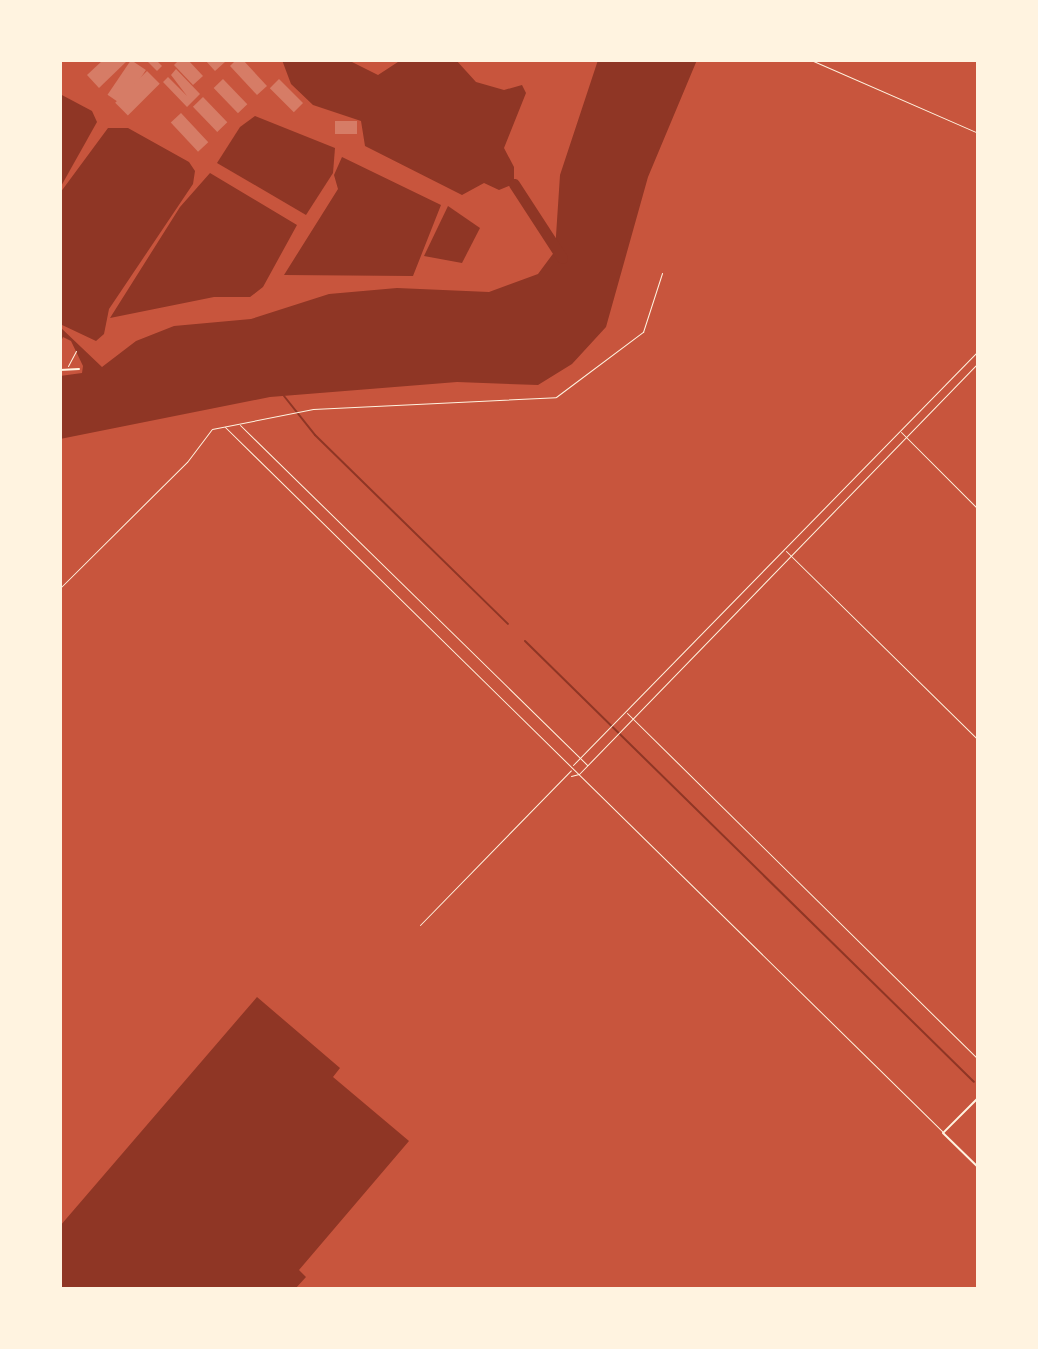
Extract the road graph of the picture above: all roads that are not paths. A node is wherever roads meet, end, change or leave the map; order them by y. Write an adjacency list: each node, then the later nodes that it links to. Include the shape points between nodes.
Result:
1 (811, 60): 2 (lane)
2 (978, 133)
3 (662, 273): 8 (lane, via 643,332 556,397 313,409)
4 (978, 351): 10 (lane)
5 (978, 363): 11 (lane)
6 (79, 369): 7 (street)
7 (60, 370)
8 (238, 423): 9 (lane); 19 (lane)
9 (225, 427): 15 (lane, via 212,429 187,462); 21 (lane)
10 (900, 431): 11 (lane); 13 (lane)
11 (906, 437): 12 (lane); 14 (lane)
12 (978, 509)
13 (784, 549): 14 (lane); 16 (lane)
14 (791, 556): 17 (lane); 18 (lane)
15 (60, 588)
16 (625, 712): 17 (lane); 19 (lane)
17 (633, 719): 20 (lane); 25 (lane)
18 (978, 740)
19 (580, 758): 20 (lane); 21 (lane)
20 (587, 765): 22 (lane)
21 (572, 767): 22 (lane); 23 (lane)
22 (579, 774): 23 (lane); 27 (lane)
23 (568, 777): 24 (lane)
24 (420, 925)
25 (978, 1059)
26 (978, 1098): 27 (street)
27 (943, 1133): 28 (street)
28 (978, 1167)

